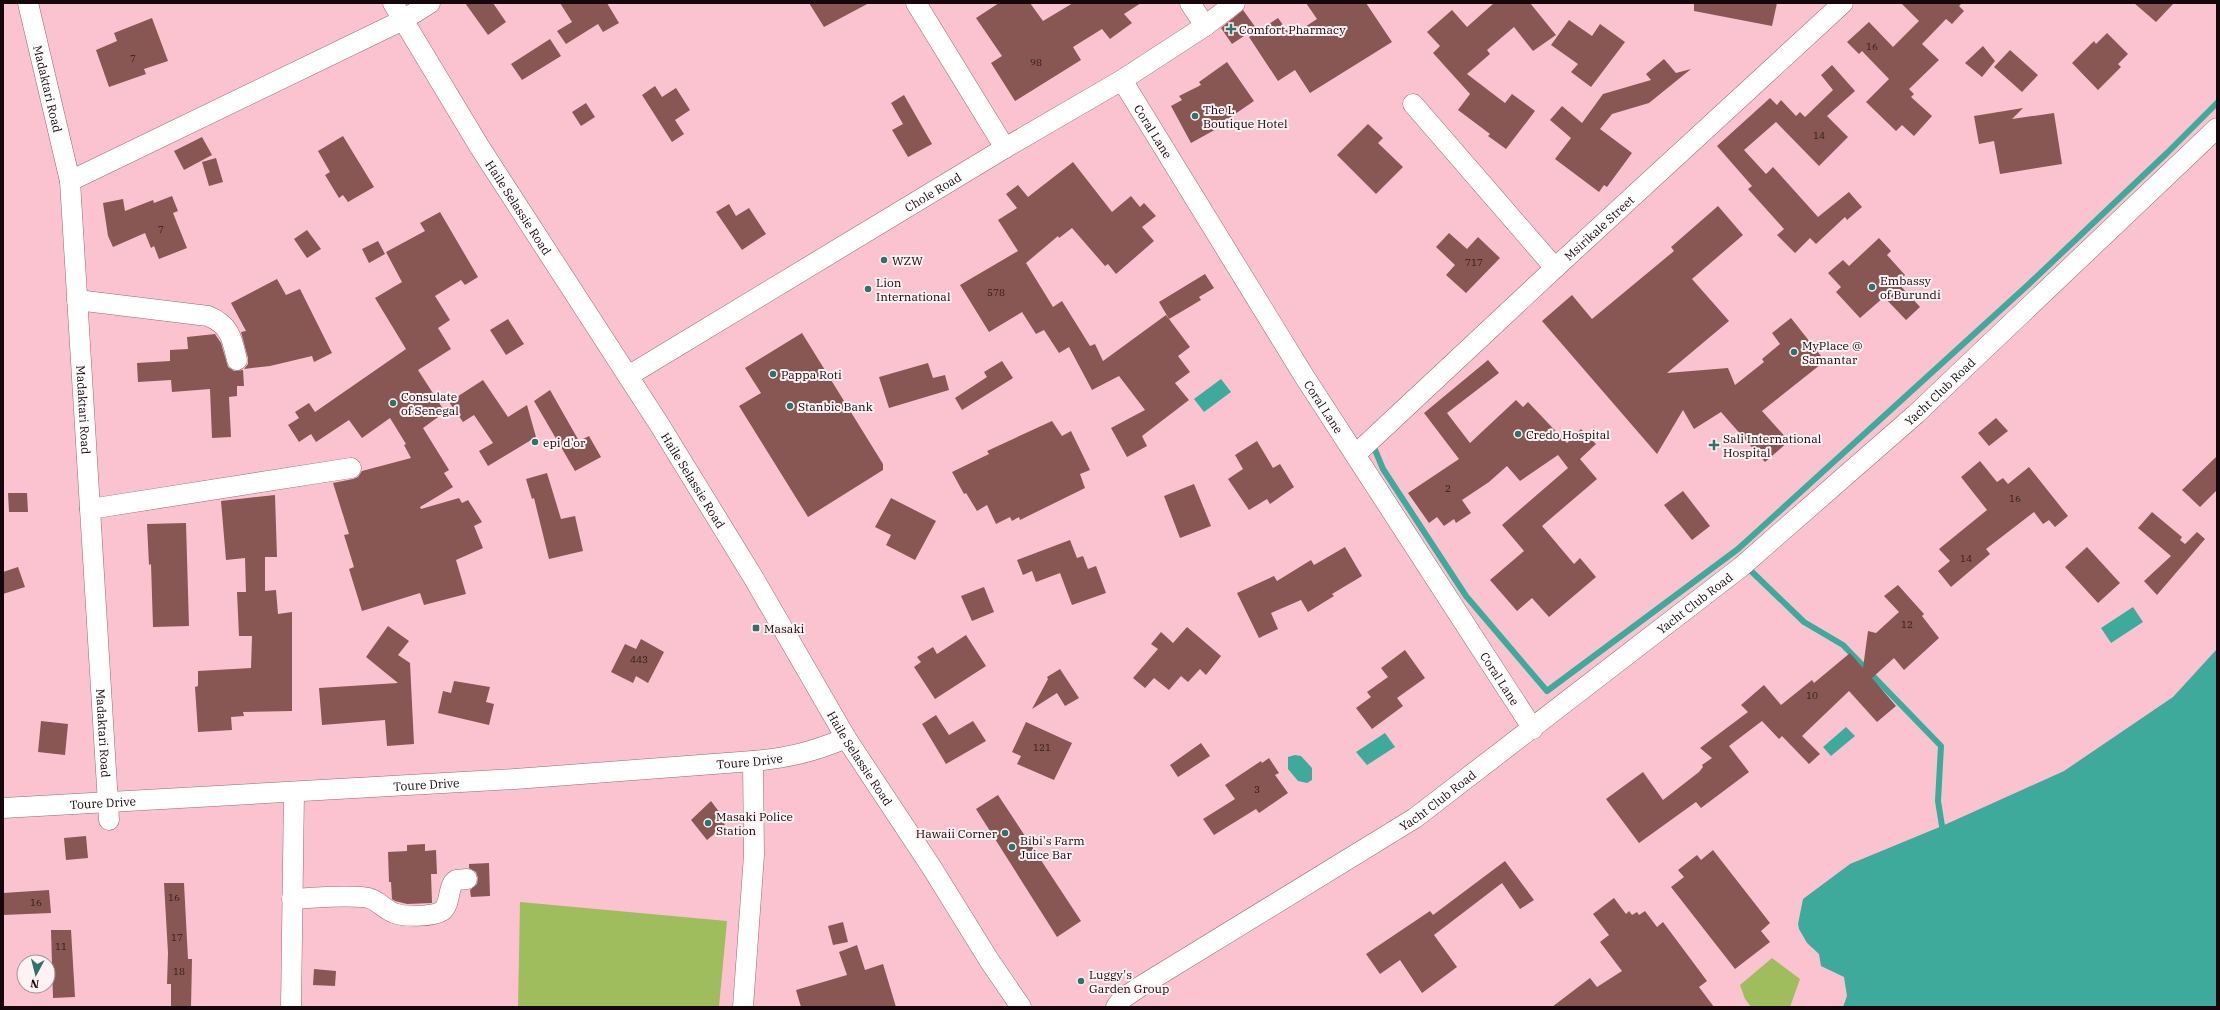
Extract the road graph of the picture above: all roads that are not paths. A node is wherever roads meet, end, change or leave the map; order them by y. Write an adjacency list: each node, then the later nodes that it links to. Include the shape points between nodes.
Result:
1 (28, 3): 14 (street, Madaktari Road)
2 (393, 3): 8 (street, Haile Selassie Road)
3 (430, 3): 8 (street)
4 (916, 3): 13 (street)
5 (1190, 3): 9 (street)
6 (1234, 3): 9 (street, Chole Road)
7 (1843, 3): 15 (street, Msirikale Street)
8 (403, 20): 14 (street); 18 (street, Haile Selassie Road, via 480,146)
9 (1205, 26): 10 (street, Chole Road)
10 (1122, 80): 13 (street, Chole Road); 19 (street, Coral Lane, via 1304,376)
11 (1413, 104): 15 (street)
12 (2217, 128): 22 (street, Yacht Club Road, via 1916,414 1741,567)
13 (1005, 148): 18 (street, Chole Road)
14 (70, 181): 16 (street, Madaktari Road)
15 (1555, 268): 19 (street, Msirikale Street)
16 (77, 300): 17 (street, via 208,316 225,325); 21 (street, Madaktari Road)
17 (237, 360)
18 (628, 376): 23 (street, Haile Selassie Road, via 753,577)
19 (1356, 454): 22 (street, Coral Lane)
20 (351, 468): 21 (street)
21 (90, 509): 27 (street, Madaktari Road)
22 (1533, 729): 30 (street, Yacht Club Road, via 1415,818)
23 (846, 738): 24 (street, Toure Drive, via 818,750 788,758); 33 (street, Haile Selassie Road)
24 (753, 761): 25 (street, Toure Drive); 32 (street, via 754,855)
25 (294, 792): 27 (street, Toure Drive); 29 (street)
26 (3, 808): 27 (street, Toure Drive)
27 (109, 811)
28 (467, 880): 29 (street, via 453,883 443,910 434,914 394,913 376,900 363,897)
29 (292, 899): 31 (street)
30 (1141, 986): 34 (street, Yacht Club Road, via 1122,999); 35 (street)
31 (291, 1007)
32 (743, 1007)
33 (1021, 1007)
34 (1116, 1007)
35 (1131, 1007)

